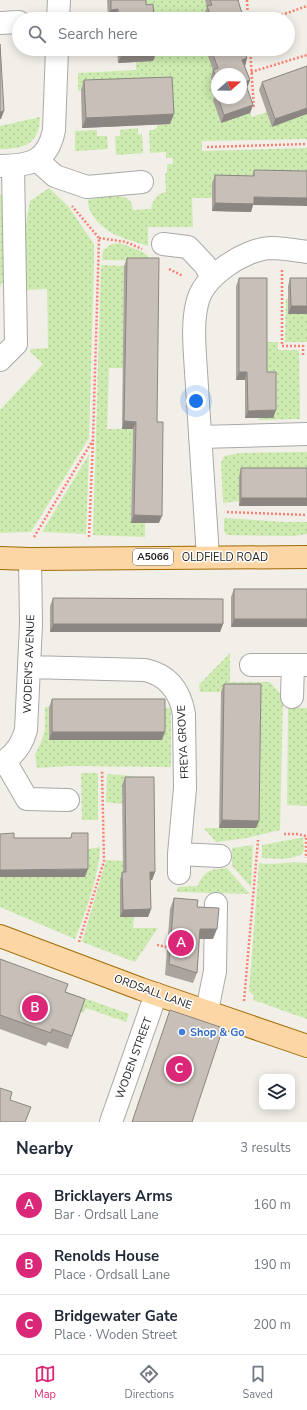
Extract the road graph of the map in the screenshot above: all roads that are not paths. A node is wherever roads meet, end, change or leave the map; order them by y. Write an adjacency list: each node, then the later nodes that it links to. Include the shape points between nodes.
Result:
1 (12, 22): 2 (street)
2 (0, 23)
3 (57, 56): 4 (street, via 54,130 49,147)
4 (37, 160): 5 (street); 6 (street, via 55,176 87,187)
5 (7, 166): 10 (street, via 16,344)
6 (142, 182)
7 (163, 244): 9 (street, via 188,247 205,265)
8 (307, 252): 9 (street, via 269,248 257,251)
9 (212, 277): 12 (street, via 197,303 194,328)
10 (0, 360)
11 (307, 434): 12 (street)
12 (200, 437): 15 (street)
13 (307, 557): 15 (main road, OLDFIELD ROAD / A5066)
14 (0, 558): 16 (main road, OLDFIELD ROAD / A5066)
15 (208, 558): 16 (main road, OLDFIELD ROAD / A5066)
16 (30, 559): 19 (street, WODEN'S AVENUE)
17 (251, 665): 18 (street)
18 (300, 665): 20 (street)
19 (29, 667): 21 (street, WODEN'S AVENUE, via 26,730 19,748); 23 (street, FREYA GROVE, via 145,670 161,675 173,687 182,703 184,714 185,788 179,864)
20 (292, 697)
21 (3, 763): 22 (street, WODEN'S AVENUE, via 27,799)
22 (68, 800)
23 (220, 856)
24 (216, 904): 27 (street, via 215,971)
25 (0, 936): 26 (main road, ORDSALL LANE)
26 (156, 994): 27 (main road, ORDSALL LANE); 29 (street, WODEN STREET)
27 (206, 1012): 28 (main road, ORDSALL LANE)
28 (307, 1046)
29 (111, 1122)

